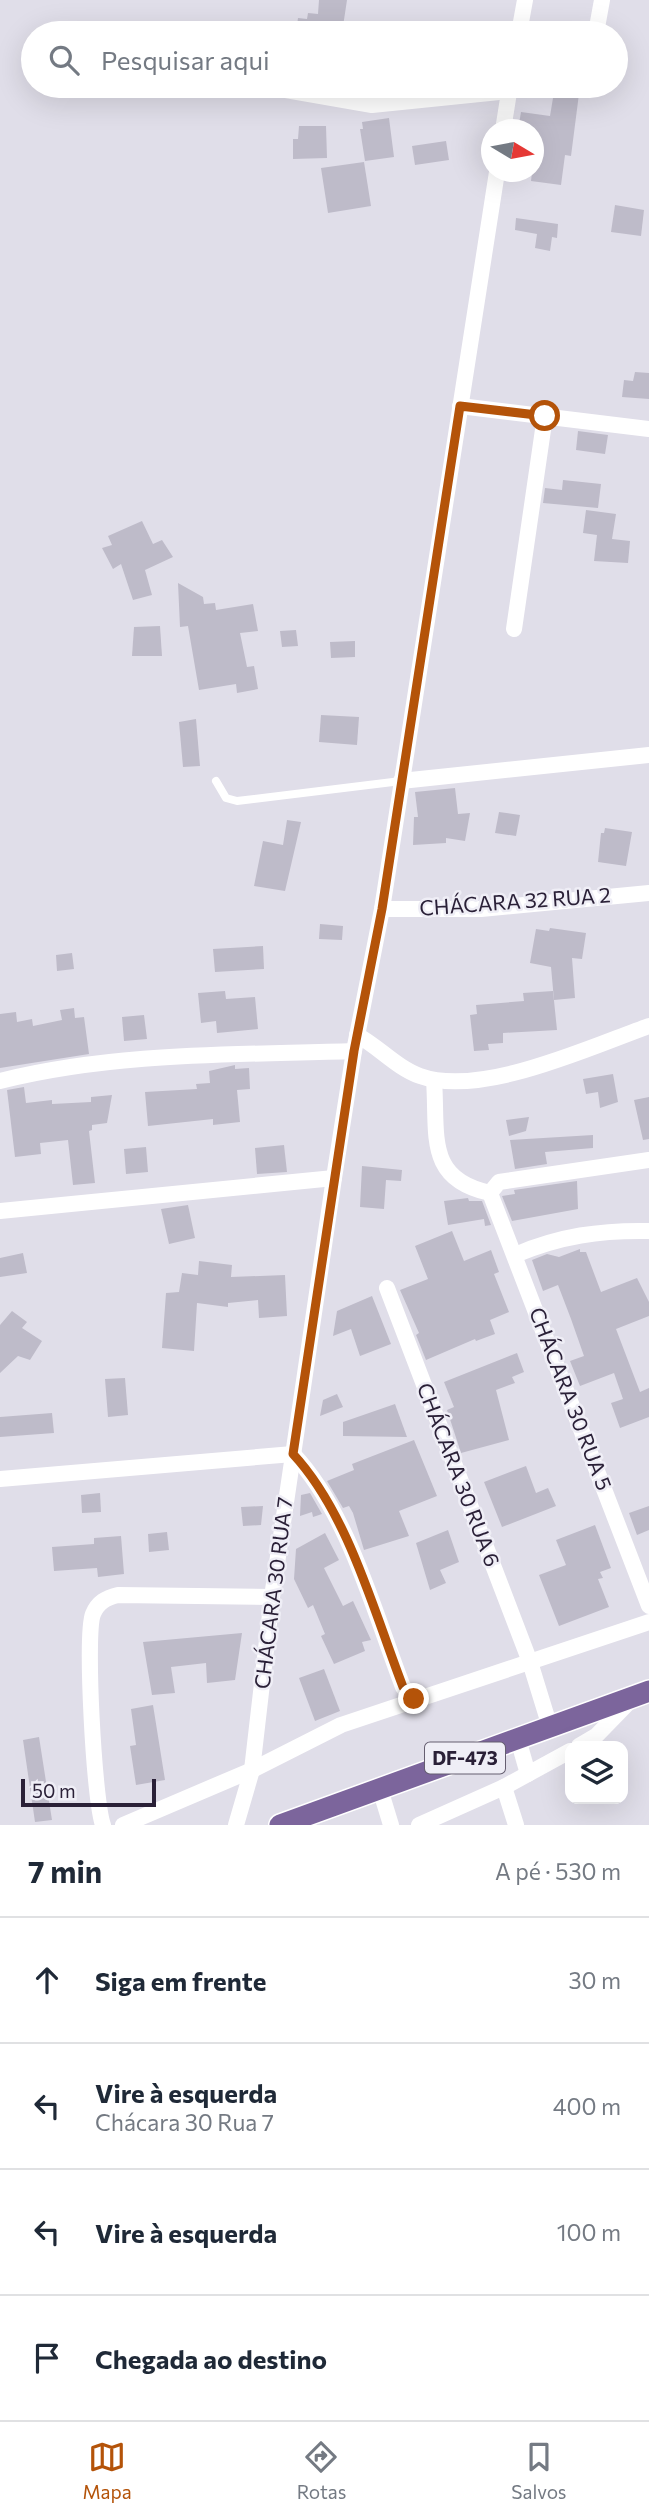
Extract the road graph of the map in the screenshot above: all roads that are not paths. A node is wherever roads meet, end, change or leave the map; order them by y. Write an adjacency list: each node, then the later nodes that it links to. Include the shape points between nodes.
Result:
1 (525, 0): 3 (street)
2 (602, 0): 4 (street)
3 (521, 21)
4 (598, 21)
5 (332, 98): 6 (street, via 372,105)
6 (429, 98)
7 (508, 98): 8 (street)
8 (505, 119)
9 (495, 182): 10 (street, CHÁCARA 30 RUA 7)
10 (460, 406): 11 (street); 16 (street, CHÁCARA 30 RUA 7)
11 (545, 416): 12 (street); 13 (street)
12 (649, 429)
13 (514, 628)
14 (649, 755): 16 (street)
15 (216, 781): 16 (lane, via 226,798 237,801)
16 (401, 781): 18 (street, CHÁCARA 30 RUA 7)
17 (649, 893): 18 (street, CHÁCARA 32 RUA 2, via 481,909)
18 (382, 909): 20 (street, CHÁCARA 30 RUA 7)
19 (649, 1026): 21 (street, via 531,1068 478,1080)
20 (355, 1043): 21 (street); 22 (street, via 148,1058); 24 (street, CHÁCARA 30 RUA 7)
21 (433, 1080): 25 (street, via 440,1163 466,1188)
22 (0, 1081)
23 (649, 1160): 25 (street, via 499,1182)
24 (334, 1178): 26 (street); 30 (street, CHÁCARA 30 RUA 7)
25 (490, 1193): 28 (street, CHÁCARA 30 RUA 5)
26 (0, 1211)
27 (649, 1231): 28 (street, via 580,1235)
28 (515, 1255): 33 (street, CHÁCARA 30 RUA 5)
29 (387, 1288): 35 (street, CHÁCARA 30 RUA 6)
30 (293, 1454): 31 (street); 32 (street, CHÁCARA 30 RUA 7); 37 (street, via 313,1475 333,1511 403,1687)
31 (0, 1479)
32 (272, 1597): 42 (street, CHÁCARA 30 RUA 7); 46 (street, via 118,1595 99,1604 90,1630 92,1736)
33 (649, 1606)
34 (649, 1622): 35 (street)
35 (530, 1662): 37 (street); 38 (street, CHÁCARA 30 RUA 6)
36 (642, 1694): 38 (main road, DF-473); 40 (street)
37 (414, 1699): 42 (street, via 341,1725)
38 (550, 1727): 39 (main road, DF-473)
39 (518, 1739): 43 (street); 45 (main road, DF-473)
40 (588, 1741)
41 (565, 1754): 43 (street)
42 (252, 1770): 47 (street); 48 (street, CHÁCARA 30 RUA 7)
43 (528, 1774): 44 (street)
44 (504, 1787): 51 (street); 52 (street)
45 (380, 1789): 49 (main road, DF-473); 50 (street)
46 (103, 1825)
47 (123, 1825)
48 (236, 1825)
49 (280, 1825)
50 (391, 1825)
51 (419, 1825)
52 (516, 1825)

